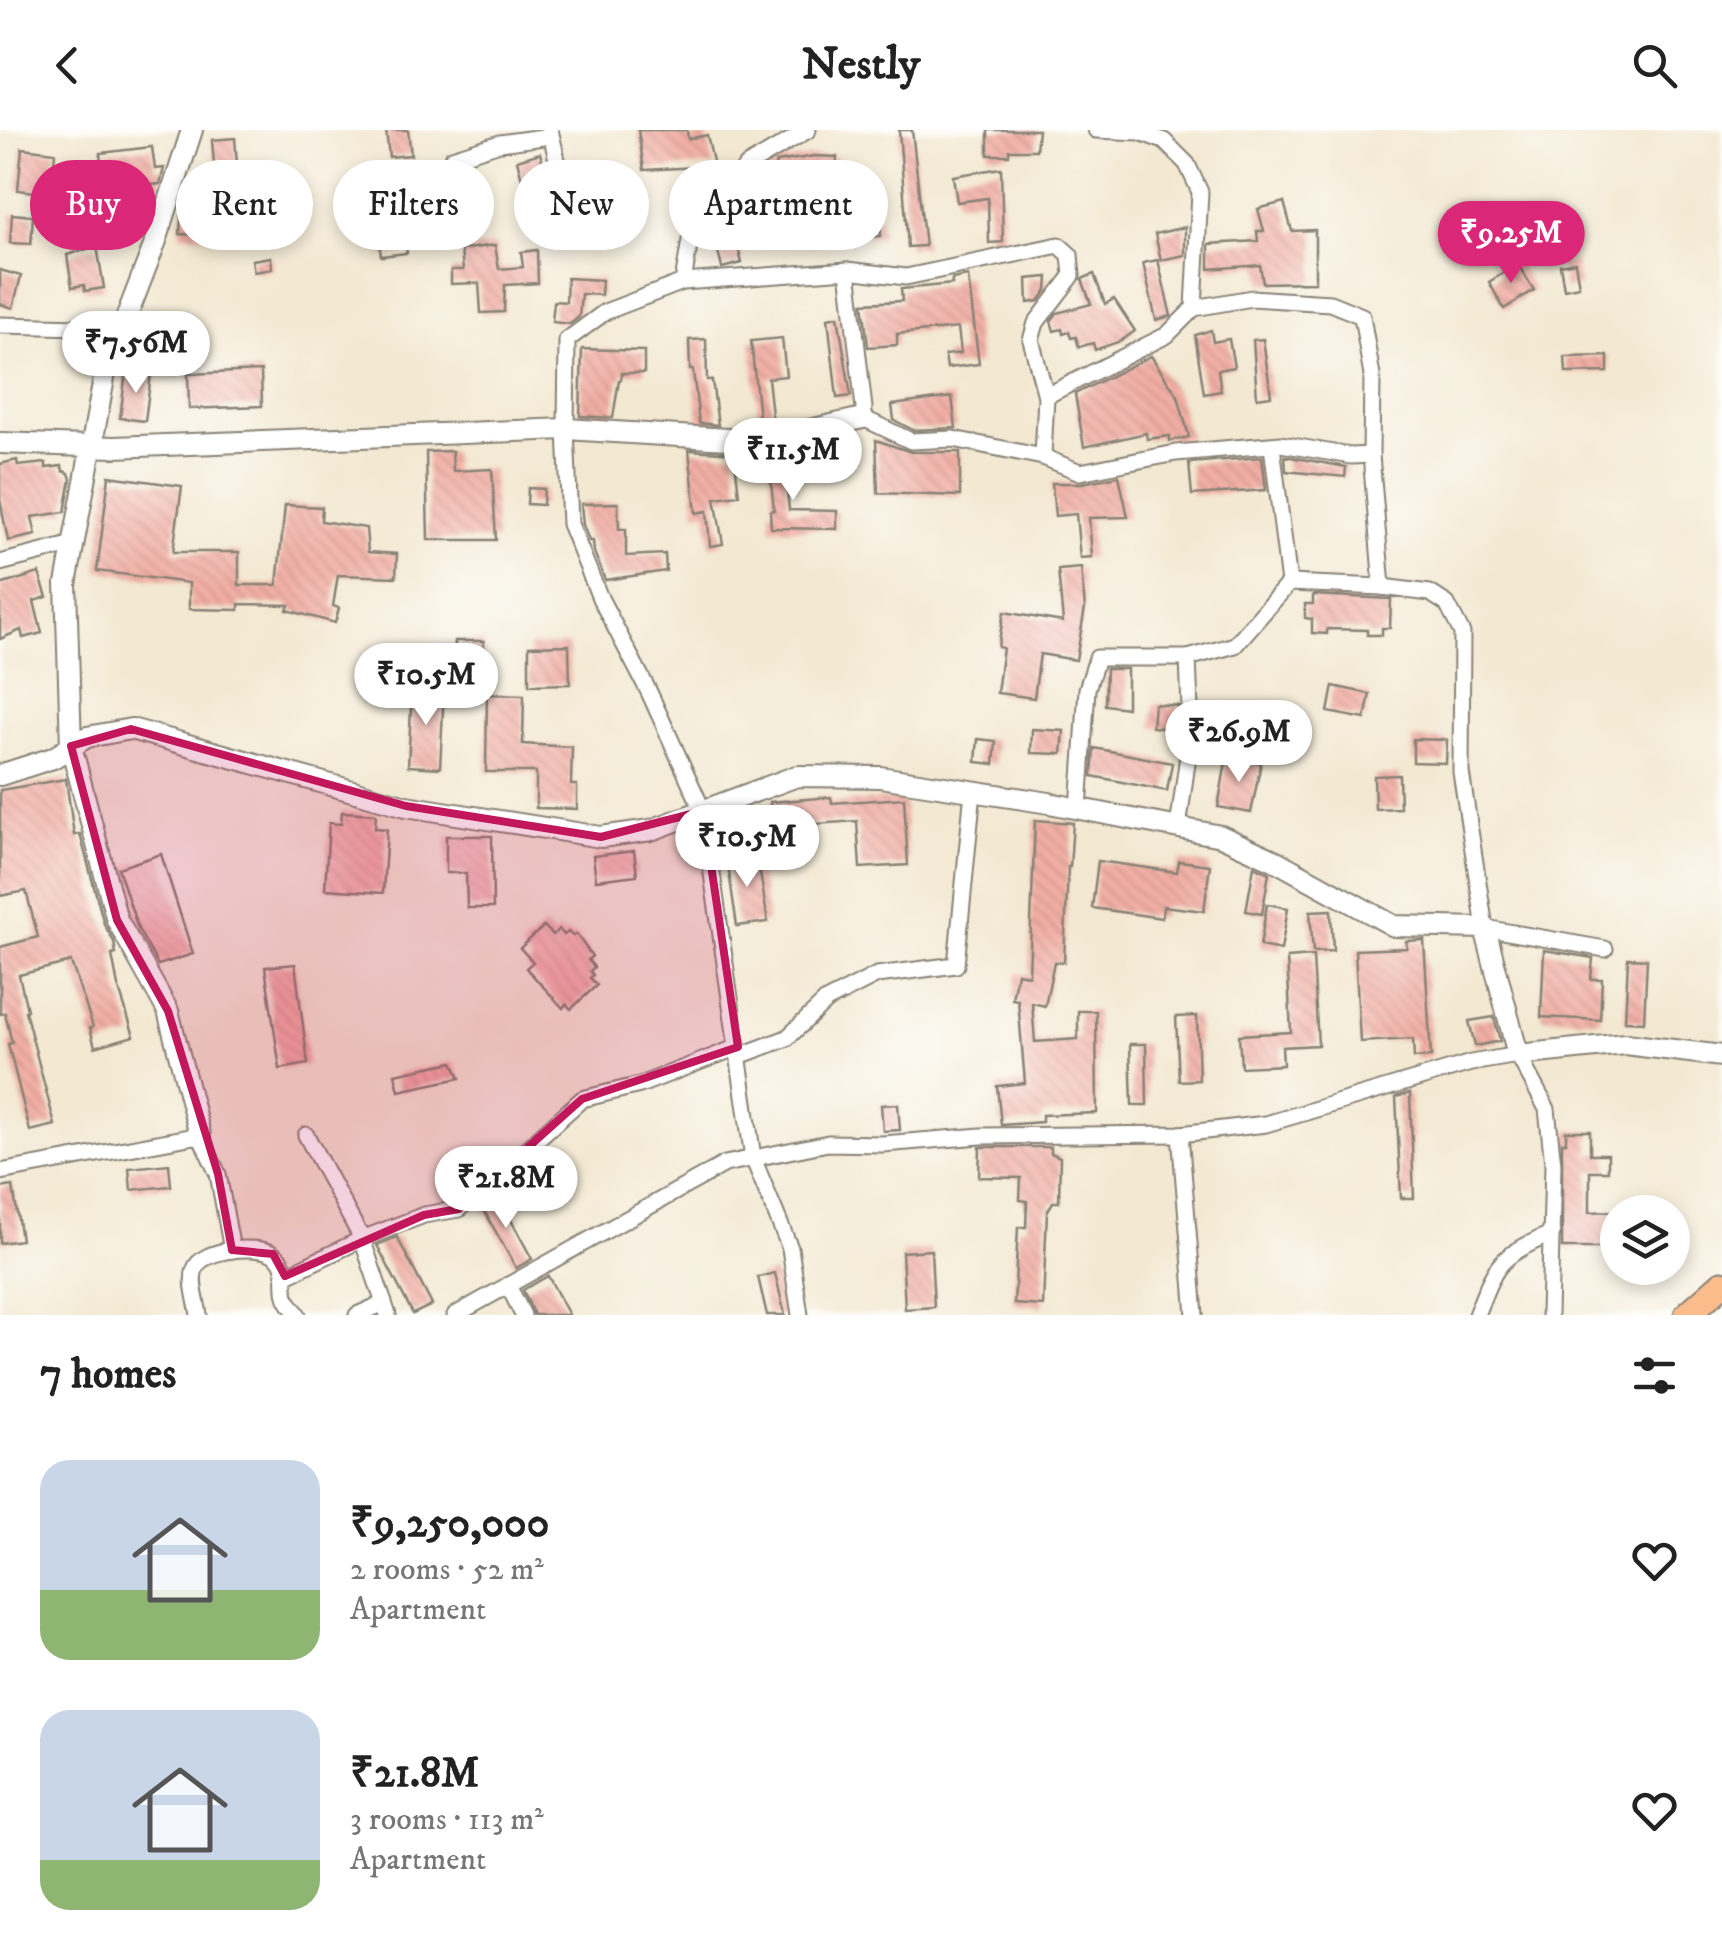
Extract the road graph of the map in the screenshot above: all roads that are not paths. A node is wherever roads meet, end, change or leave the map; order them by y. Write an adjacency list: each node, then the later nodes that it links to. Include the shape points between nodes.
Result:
1 (192, 130): 11 (street)
2 (805, 130): 8 (street, via 746,166 692,228)
3 (1096, 130): 9 (street, via 1140,132 1164,141 1187,164 1200,192)
4 (550, 133): 5 (street); 6 (street)
5 (452, 158)
6 (556, 160)
7 (848, 270): 8 (street); 12 (street, via 906,276 1059,245 1070,255 1072,276 1036,322 1031,340); 13 (street)
8 (683, 282): 14 (street, via 605,312 568,340)
9 (1194, 308): 12 (street, via 1167,335); 18 (street, via 1252,298 1330,303 1362,316 1372,376)
10 (0, 325): 11 (street)
11 (122, 328): 16 (street, via 105,373)
12 (1046, 396): 19 (street)
13 (862, 418): 14 (street, via 760,442); 19 (street, via 910,441 953,439)
14 (566, 429): 16 (street); 29 (street, via 570,524)
15 (0, 443): 16 (street)
16 (93, 446): 20 (street)
17 (1272, 446): 18 (street); 19 (street, via 1176,453 1080,472); 22 (street)
18 (1371, 455): 23 (street)
19 (1043, 458)
20 (74, 544): 21 (street); 25 (street, via 66,584)
21 (0, 563)
22 (1289, 583): 23 (street); 24 (street, via 1235,645)
23 (1382, 587): 31 (street, via 1430,593 1447,604 1462,633 1462,772)
24 (1188, 658): 28 (street, via 1097,658 1087,688); 30 (street, via 1190,734)
25 (71, 746): 26 (street); 29 (street, via 86,736 131,729 406,806 601,837 651,830); 38 (street, via 117,920 168,1011)
26 (0, 775)
27 (974, 792): 28 (street); 29 (street, via 880,777 797,776); 33 (street, via 956,965 877,976 826,1002 787,1038)
28 (1079, 809): 30 (street)
29 (703, 811): 33 (street)
30 (1178, 828): 31 (street, via 1221,836 1276,860 1394,926)
31 (1484, 928): 32 (street); 34 (street)
32 (1604, 949)
33 (739, 1052): 39 (street); 42 (street, via 582,1099 459,1209 424,1214)
34 (1518, 1054): 35 (street, via 1625,1044); 36 (street, via 1266,1124); 41 (street, via 1547,1109)
35 (1722, 1056)
36 (1180, 1134): 39 (street, via 828,1143); 54 (street)
37 (306, 1135): 42 (street)
38 (200, 1136): 40 (street); 43 (street, via 218,1174)
39 (754, 1158): 46 (street, via 725,1164); 53 (street, via 790,1248)
40 (0, 1172)
41 (1552, 1233): 55 (street, via 1508,1253); 56 (street)
42 (362, 1239): 44 (street); 47 (street)
43 (232, 1250): 44 (street, via 273,1254); 48 (street, via 196,1264)
44 (286, 1276): 49 (street, via 286,1298)
45 (1722, 1284): 57 (main road)
46 (508, 1285): 51 (street); 52 (street)
47 (386, 1309): 50 (street)
48 (200, 1315)
49 (298, 1315)
50 (357, 1315)
51 (454, 1315)
52 (523, 1315)
53 (800, 1315)
54 (1195, 1315)
55 (1476, 1315)
56 (1549, 1315)
57 (1687, 1315)

